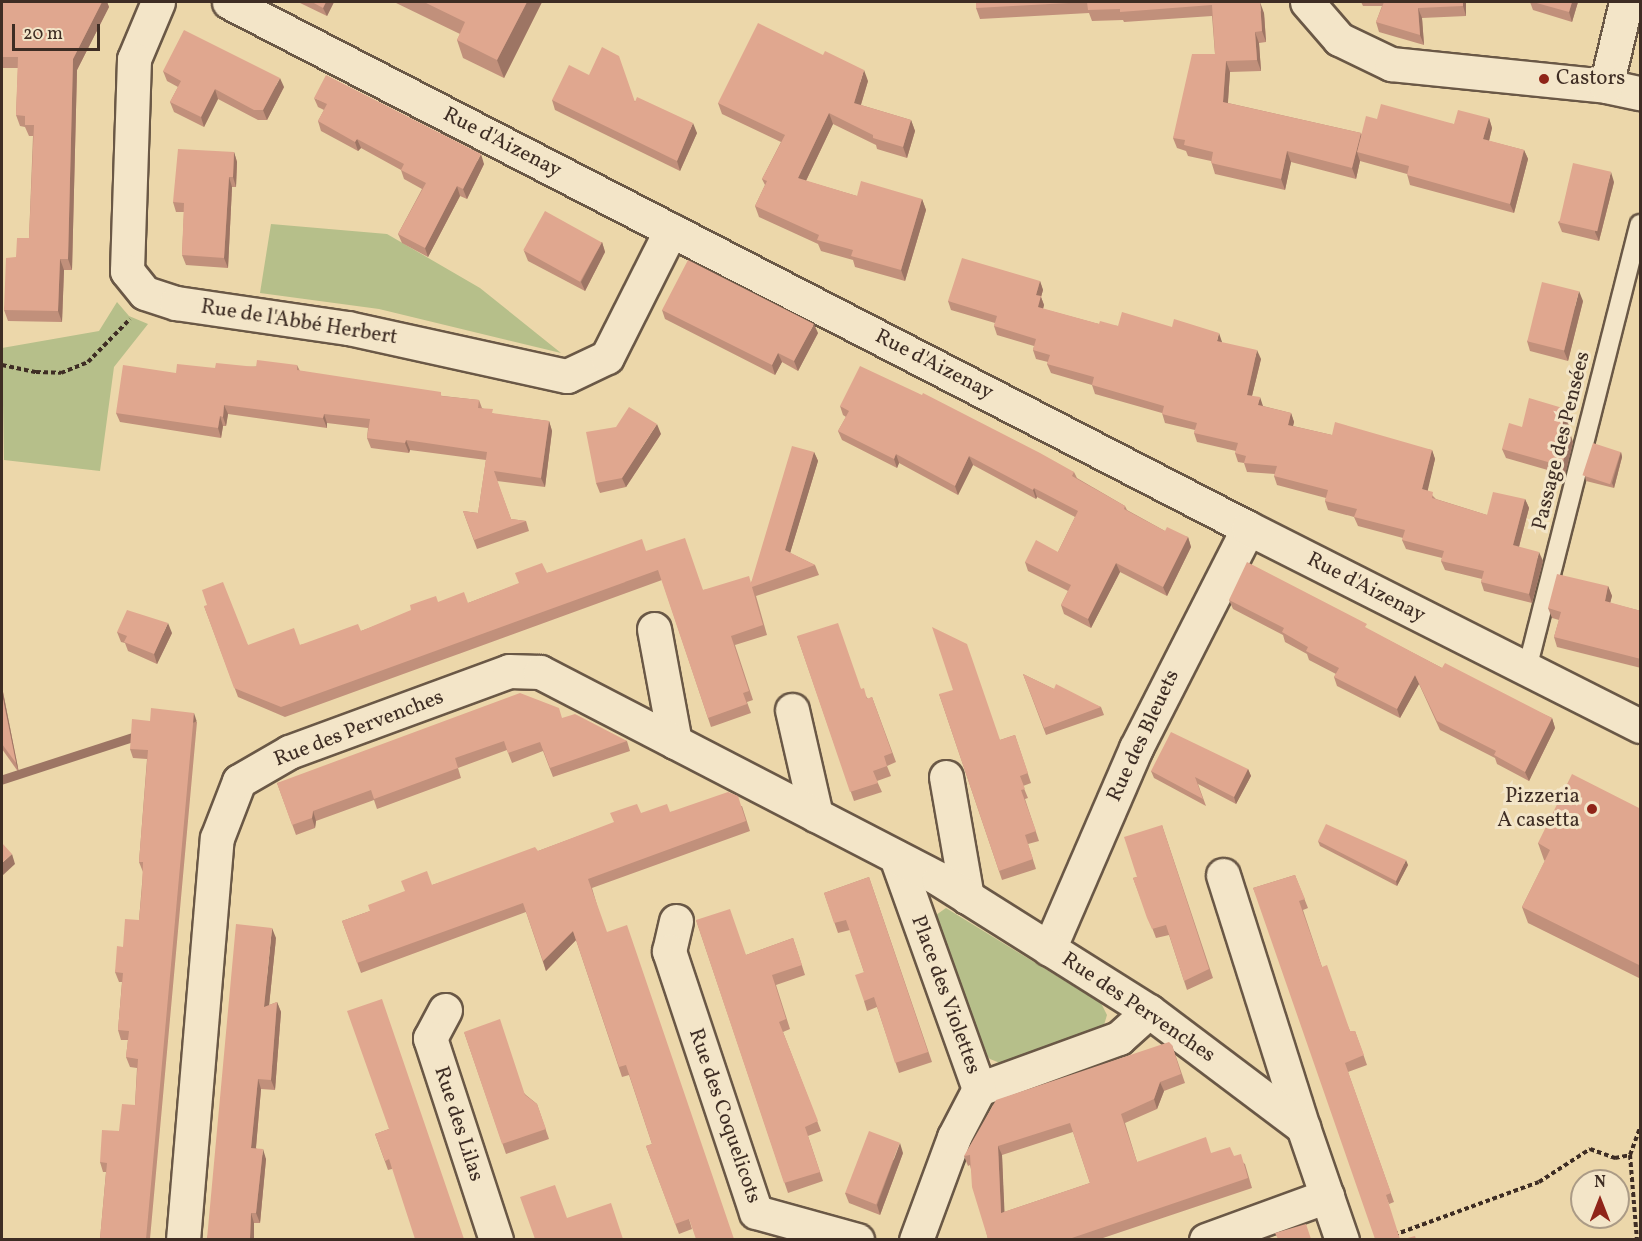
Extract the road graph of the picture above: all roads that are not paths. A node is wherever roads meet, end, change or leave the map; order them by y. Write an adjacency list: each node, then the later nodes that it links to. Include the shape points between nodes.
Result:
1 (158, 2): 8 (street, Rue de l'Abbé Herbert, via 134,59 127,271 145,293 176,303 348,328 567,376 608,357)
2 (229, 2): 8 (street, Rue d'Aizenay)
3 (1307, 2): 5 (street, via 1339,39 1391,64)
4 (1626, 2): 5 (street)
5 (1606, 86): 6 (street)
6 (1641, 93)
7 (1641, 224): 11 (lane, Passage des Pensées)
8 (671, 230): 9 (street, Rue d'Aizenay)
9 (1248, 528): 11 (street, Rue d'Aizenay); 21 (street, Rue des Bleuets, via 1136,748)
10 (654, 629): 14 (street)
11 (1527, 669): 13 (street, Rue d'Aizenay)
12 (792, 710): 16 (street)
13 (1641, 726)
14 (675, 742): 16 (street, Rue des Pervenches); 27 (street, Rue des Pervenches, via 540,672 509,672 289,752 239,781 217,838)
15 (946, 777): 19 (street)
16 (816, 815): 17 (street, Rue des Pervenches)
17 (896, 857): 19 (street, Rue des Pervenches); 24 (street, Place des Violettes)
18 (1223, 875): 25 (street)
19 (968, 897): 21 (street, Rue des Pervenches)
20 (676, 921): 29 (street, Rue des Coquelicots, via 669,951 756,1212)
21 (1049, 949): 23 (street, Rue des Pervenches)
22 (445, 1010): 28 (street, Rue des Lilas, via 430,1038)
23 (1149, 1011): 24 (street, Place des Violettes, via 1119,1038); 25 (street, Rue des Pervenches)
24 (979, 1089): 30 (street, via 954,1137)
25 (1303, 1127): 26 (street)
26 (1327, 1196): 31 (street); 32 (street)
27 (183, 1239)
28 (496, 1239)
29 (857, 1239)
30 (916, 1239)
31 (1206, 1239)
32 (1342, 1239)

